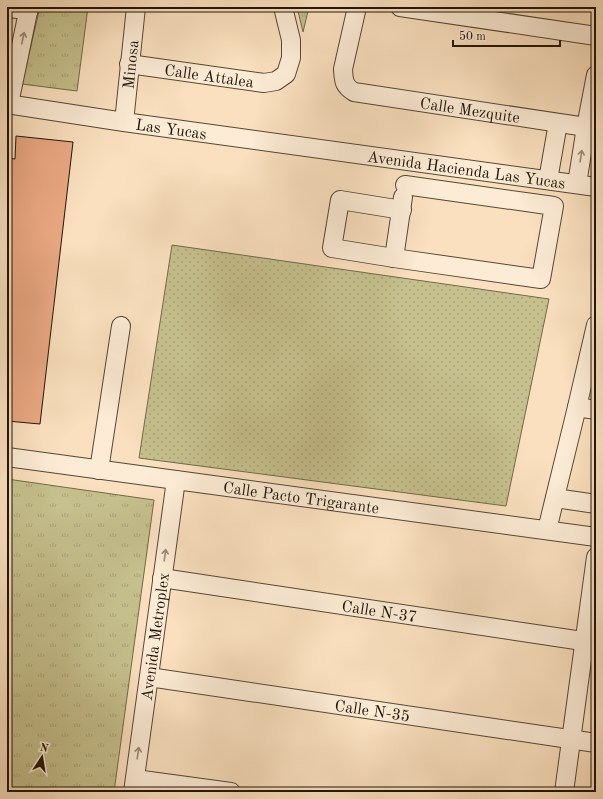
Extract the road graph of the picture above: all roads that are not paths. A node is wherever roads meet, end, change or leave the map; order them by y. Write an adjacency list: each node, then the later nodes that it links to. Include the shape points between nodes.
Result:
1 (136, 7): 8 (street, Minosa)
2 (283, 7): 8 (street, Calle Attalea, via 291,40 291,58 286,74 276,82 264,83)
3 (357, 7): 12 (street, Calle Mezquite, via 344,69 347,88 354,92)
4 (400, 7): 7 (street)
5 (29, 9): 6 (street); 10 (street, one-way to 5)
6 (8, 13)
7 (596, 36)
8 (129, 64): 11 (street, Minosa)
9 (596, 75): 13 (street)
10 (8, 104): 11 (street, Las Yucas)
11 (124, 122): 14 (street, Las Yucas)
12 (558, 123): 13 (street, Calle Mezquite); 16 (street)
13 (586, 127): 17 (street, one-way to 13)
14 (336, 151): 15 (street, Avenida Hacienda Las Yucas)
15 (410, 161): 16 (street, Avenida Hacienda Las Yucas); 18 (street)
16 (548, 180): 17 (street, Avenida Hacienda Las Yucas)
17 (577, 184): 19 (street, Avenida Hacienda Las Yucas)
18 (405, 185): 20 (street); 21 (street, via 554,206 541,279)
19 (596, 187)
20 (402, 210): 21 (street); 21 (street, via 340,200 332,248)
21 (394, 258)
22 (596, 325): 24 (street)
23 (121, 326): 27 (street)
24 (578, 407): 25 (street); 29 (street)
25 (596, 410)
26 (7, 457): 27 (street, Calle Pacto Trigarante)
27 (99, 470): 28 (street, Calle Pacto Trigarante)
28 (176, 480): 31 (street, Calle Pacto Trigarante); 34 (street, Avenida Metroplex, one-way to 28)
29 (555, 498): 30 (street); 31 (street)
30 (596, 504)
31 (547, 530): 32 (street, Calle Pacto Trigarante)
32 (596, 537)
33 (596, 557): 35 (street)
34 (162, 578): 35 (street, Calle N-37); 36 (street, Avenida Metroplex)
35 (590, 643): 37 (street)
36 (149, 677): 37 (street, Calle N-35); 39 (street, Avenida Metroplex, one-way to 36)
37 (571, 740): 38 (street, Calle N-35); 41 (street)
38 (596, 743)
39 (134, 785): 40 (street)
40 (231, 792)
41 (564, 792)

